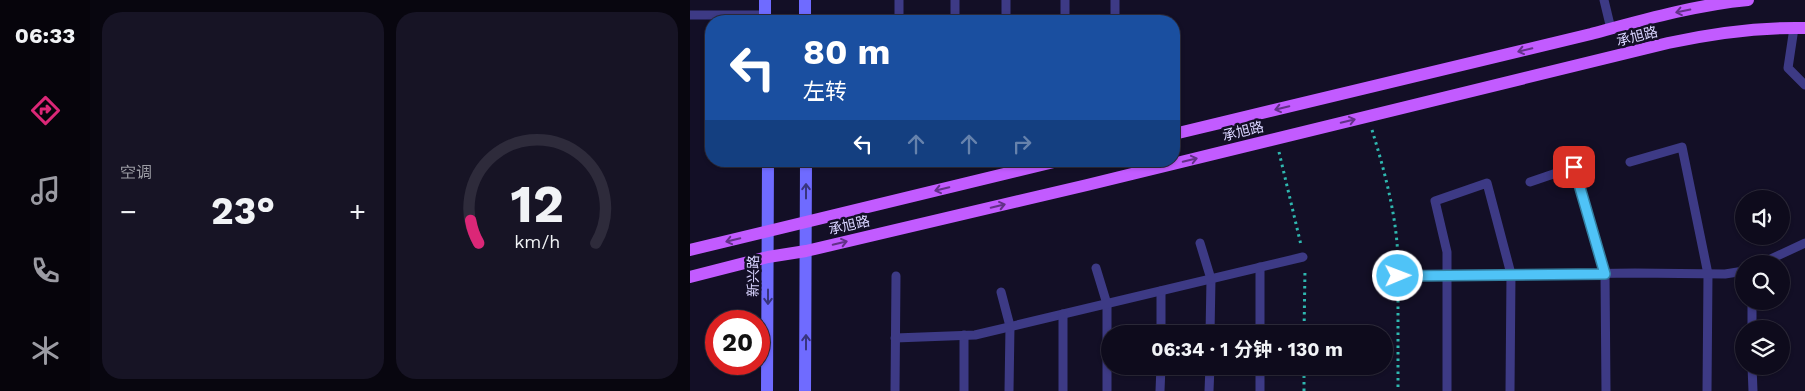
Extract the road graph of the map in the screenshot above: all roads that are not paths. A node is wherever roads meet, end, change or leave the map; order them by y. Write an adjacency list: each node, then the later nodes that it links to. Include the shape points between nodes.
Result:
1 (765, 0): 11 (main road)
2 (805, 0): 12 (main road)
3 (899, 0): 13 (lane)
4 (955, 0): 14 (lane)
5 (1006, 0): 15 (lane)
6 (1065, 0): 16 (lane)
7 (1115, 0): 17 (lane)
8 (1604, 0): 19 (lane)
9 (1748, 0): 19 (main road, 承旭路, one-way to 19, via 1666,14)
10 (690, 15): 18 (lane)
11 (765, 15)
12 (805, 15)
13 (899, 15)
14 (955, 15)
15 (1006, 15)
16 (1065, 15)
17 (1115, 15)
18 (705, 16)
19 (1611, 28): 22 (main road, 承旭路, one-way to 22)
20 (1800, 28): 21 (lane, via 1788,68); 23 (main road, 承旭路, one-way to 20, via 1699,36 1768,27)
21 (1805, 85)
22 (1180, 133)
23 (1180, 162)
24 (1630, 162): 44 (lane, via 1682,148)
25 (768, 167): 31 (main road, 新兴路)
26 (806, 167): 30 (main road, one-way to 26)
27 (1033, 167): 30 (main road, 承旭路, one-way to 30)
28 (1158, 167): 35 (main road, 承旭路, one-way to 28)
29 (1530, 182): 43 (lane, via 1574,167)
30 (806, 221): 31 (main road, 承旭路); 35 (main road)
31 (769, 231): 34 (main road, 承旭路, one-way to 34); 37 (main road, 新兴路)
32 (1200, 243): 49 (lane)
33 (1805, 243): 36 (lane)
34 (690, 250)
35 (806, 251): 37 (main road, 承旭路); 65 (main road, one-way to 35)
36 (1779, 255)
37 (768, 257): 48 (main road, 承旭路); 64 (main road, 新兴路, one-way to 64)
38 (1303, 257): 39 (lane)
39 (1260, 267): 49 (lane); 56 (lane)
40 (1096, 268): 52 (lane)
41 (1735, 272): 44 (lane)
42 (1511, 274): 43 (lane); 45 (lane); 45 (lane, via 1487,183 1435,201 1447,252); 75 (lane)
43 (1605, 274): 44 (lane); 76 (lane)
44 (1708, 274): 77 (lane)
45 (1446, 275): 47 (lane); 74 (lane)
46 (896, 276): 59 (lane)
47 (1398, 276)
48 (690, 277)
49 (1211, 279): 50 (lane); 55 (lane)
50 (1161, 291): 52 (lane); 54 (lane)
51 (1001, 292): 57 (lane)
52 (1107, 304): 53 (lane); 70 (lane)
53 (1063, 314): 57 (lane); 69 (lane)
54 (1161, 325)
55 (1210, 325)
56 (1260, 325)
57 (1010, 326): 58 (lane); 68 (lane)
58 (964, 335): 59 (lane); 67 (lane)
59 (895, 338): 66 (lane)
60 (1160, 375): 71 (lane)
61 (1210, 375): 72 (lane)
62 (1260, 375): 73 (lane)
63 (1752, 375): 78 (lane)
64 (767, 391)
65 (805, 391)
66 (895, 391)
67 (964, 391)
68 (1009, 391)
69 (1063, 391)
70 (1107, 391)
71 (1160, 391)
72 (1209, 391)
73 (1260, 391)
74 (1447, 391)
75 (1510, 391)
76 (1606, 391)
77 (1707, 391)
78 (1752, 391)

